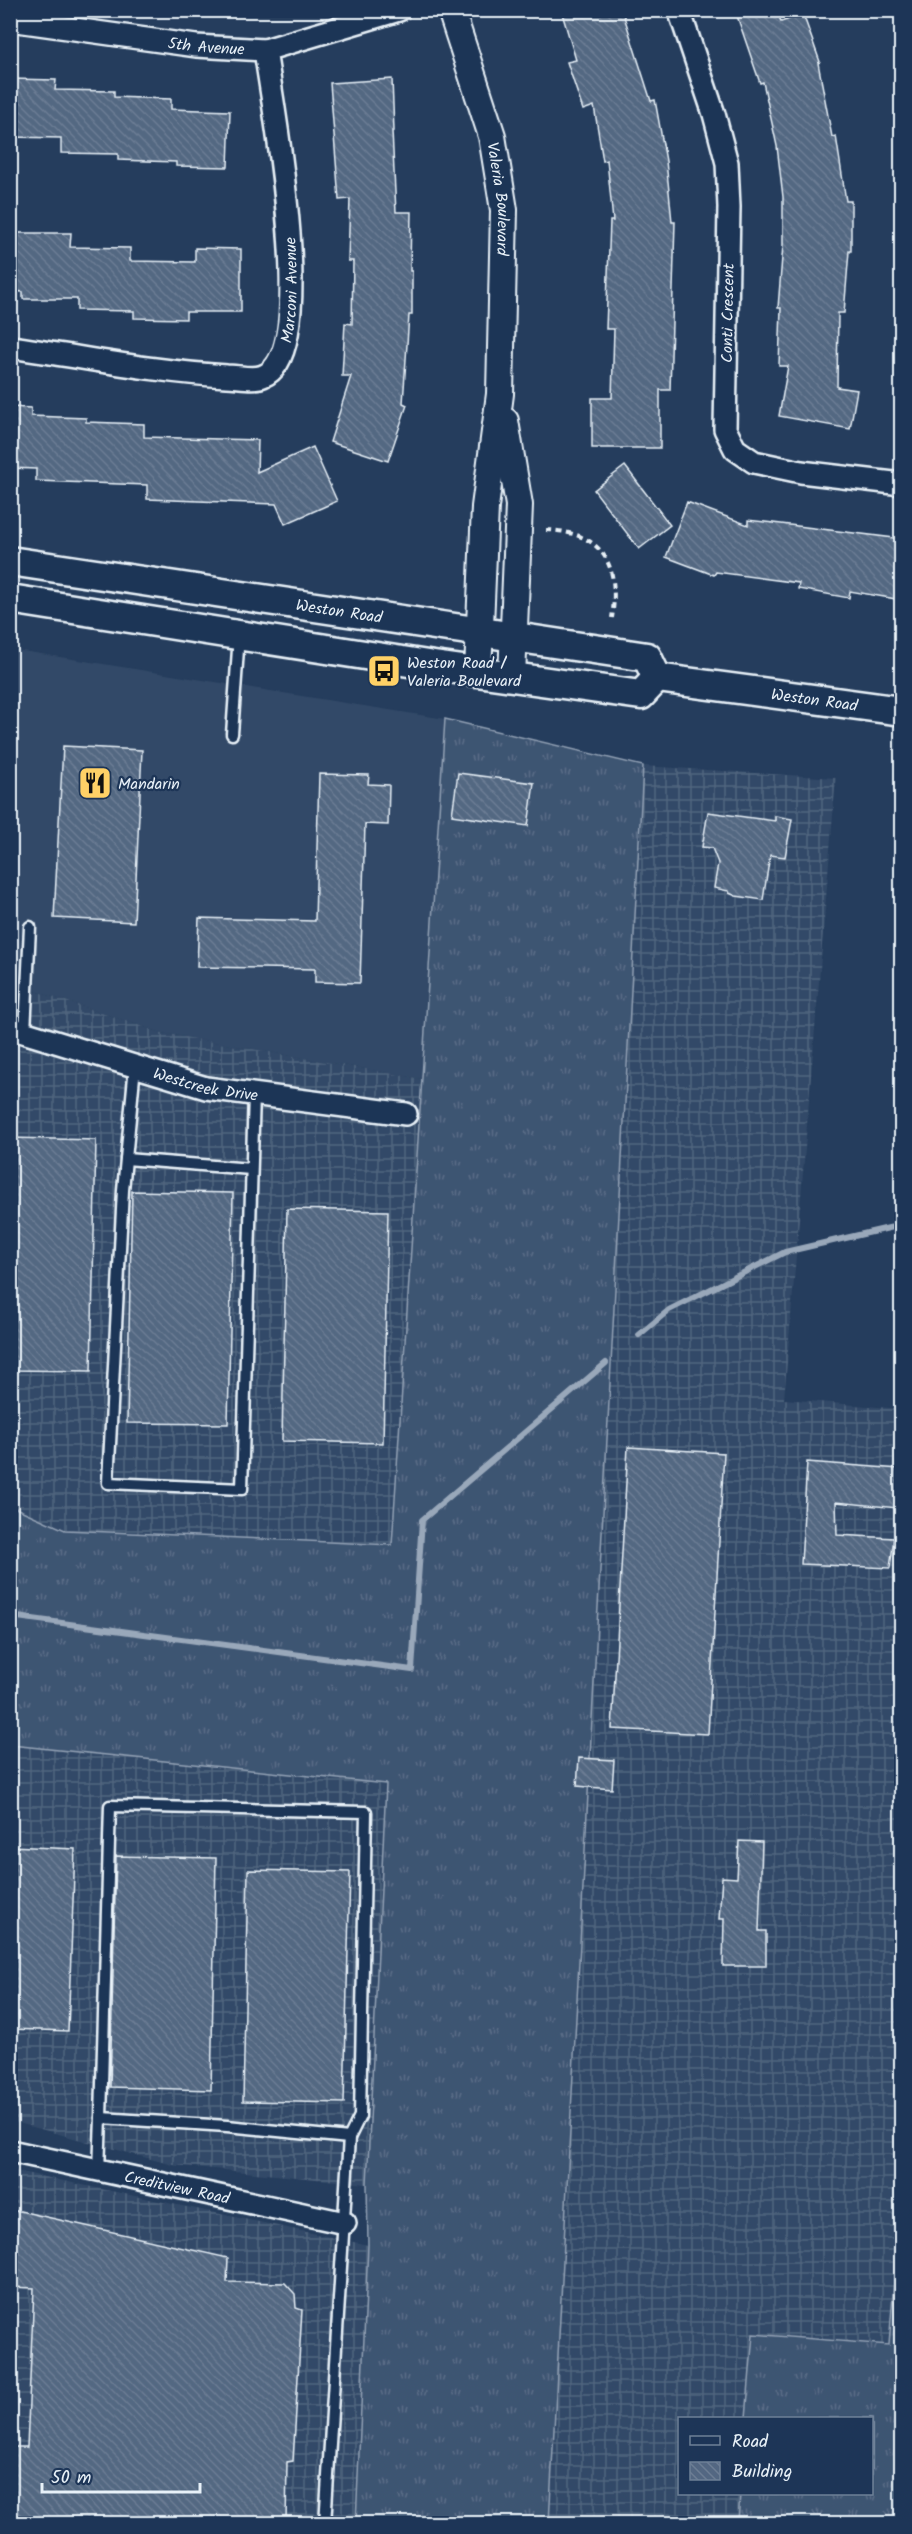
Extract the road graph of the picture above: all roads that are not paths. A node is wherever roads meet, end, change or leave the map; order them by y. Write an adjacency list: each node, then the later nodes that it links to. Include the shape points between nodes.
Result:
1 (399, 10): 5 (street, 5th Avenue)
2 (451, 10): 7 (street, Valeria Boulevard, via 492,136 501,184 505,232)
3 (679, 10): 8 (street, Conti Crescent, via 727,163 725,429 735,449 754,462)
4 (10, 20): 5 (street, 5th Avenue, via 196,46)
5 (265, 50): 6 (street, Marconi Avenue, via 291,236 290,326 286,348 275,368 262,377 174,373)
6 (10, 347)
7 (500, 394): 11 (street, Valeria Boulevard, via 485,507); 13 (street, Valeria Boulevard, via 519,505)
8 (902, 484)
9 (10, 561): 11 (main road, Weston Road)
10 (10, 599): 12 (main road)
11 (480, 634): 13 (main road, Weston Road); 14 (street, Valeria Boulevard)
12 (239, 635): 14 (main road); 18 (lane)
13 (514, 639): 15 (street, Valeria Boulevard); 16 (main road, Weston Road, via 646,657)
14 (478, 672): 15 (main road)
15 (512, 677): 16 (main road, via 641,695)
16 (657, 678): 17 (main road, Weston Road)
17 (902, 711)
18 (232, 734)
19 (30, 927): 20 (lane)
20 (18, 1030): 21 (street, Westcreek Drive)
21 (135, 1066): 22 (street, Westcreek Drive, via 206,1088); 24 (lane)
22 (254, 1094): 23 (street, Westcreek Drive); 25 (lane)
23 (406, 1114)
24 (126, 1159): 25 (lane); 25 (lane, via 108,1483 242,1489)
25 (251, 1169)
26 (101, 2118): 27 (lane); 27 (lane, via 110,1806 366,1812 360,2116); 29 (lane)
27 (350, 2138): 30 (lane)
28 (10, 2151): 29 (street, Creditview Road)
29 (99, 2170): 30 (street, Creditview Road)
30 (345, 2223): 31 (lane)
31 (325, 2523)

